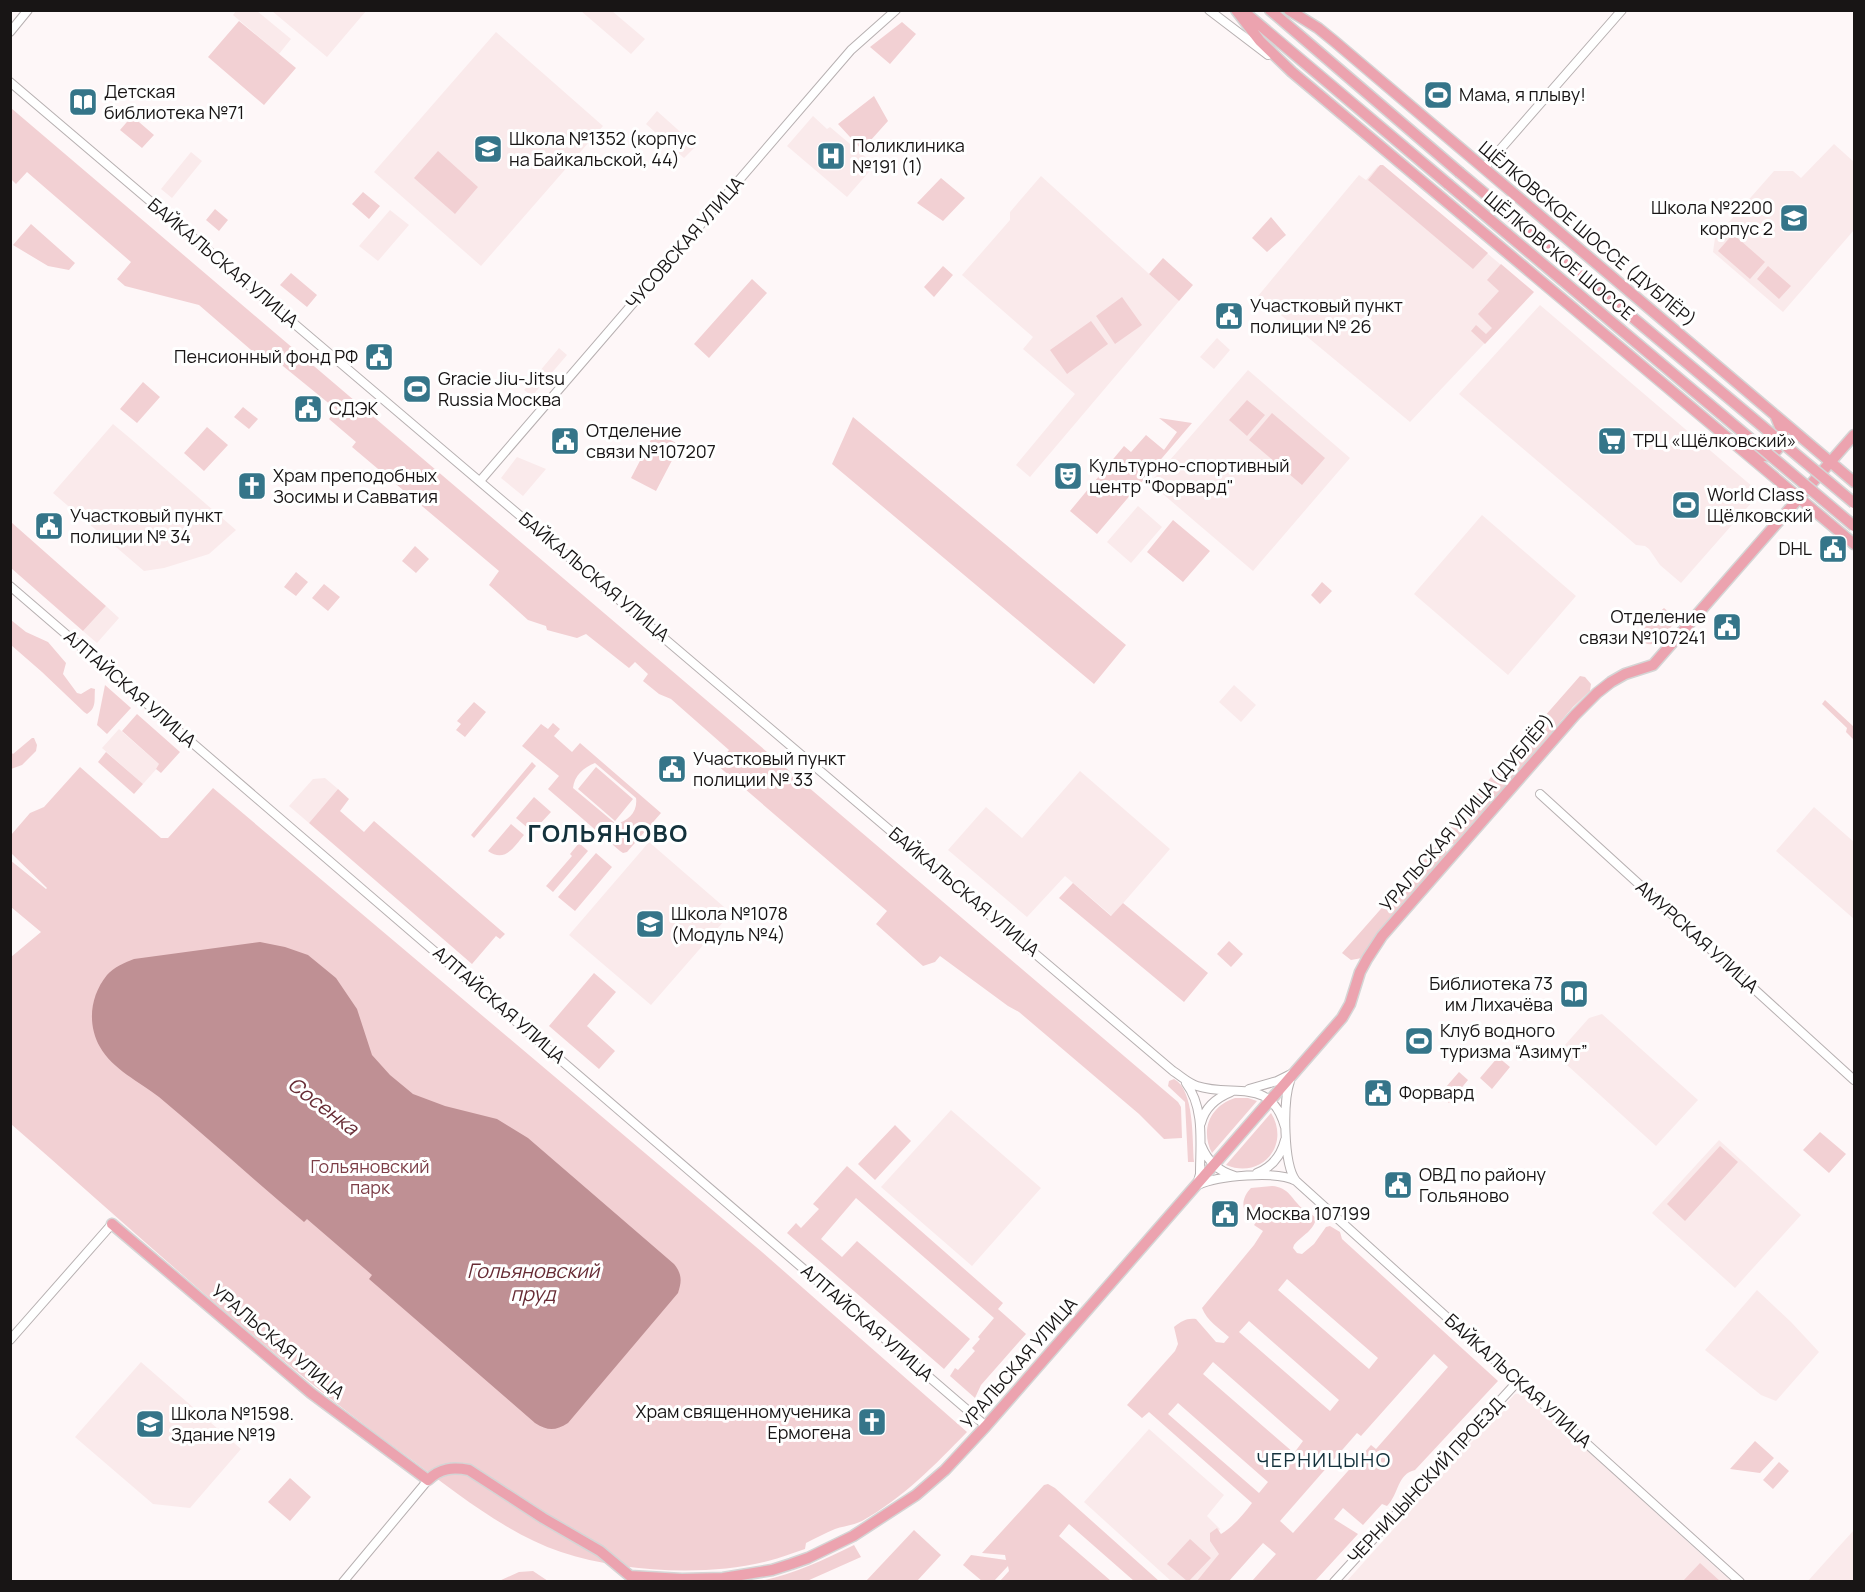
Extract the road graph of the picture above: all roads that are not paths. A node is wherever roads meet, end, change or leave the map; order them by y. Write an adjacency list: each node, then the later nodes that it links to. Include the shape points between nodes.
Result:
1 (28, 10): 11 (street)
2 (896, 10): 19 (street, ЧУСОВСКАЯ УЛИЦА, via 851,50)
3 (1209, 10): 12 (street)
4 (1236, 10): 12 (main road)
5 (1242, 10): 23 (main road, ЩЁЛКОВСКОЕ ШОССЕ, bridge)
6 (1270, 10): 22 (main road, ЩЁЛКОВСКОЕ ШОССЕ, bridge)
7 (1289, 10): 10 (main road)
8 (1298, 10): 10 (street, ЩЁЛКОВСКОЕ ШОССЕ (ДУБЛЁР))
9 (1622, 10): 14 (street)
10 (1318, 28): 14 (main road, ЩЁЛКОВСКОЕ ШОССЕ (ДУБЛЁР))
11 (10, 32)
12 (1292, 72): 17 (main road)
13 (10, 82): 19 (street, БАЙКАЛЬСКАЯ УЛИЦА)
14 (1484, 168): 15 (main road, ЩЁЛКОВСКОЕ ШОССЕ (ДУБЛЁР))
15 (1775, 414): 17 (main road, via 1784,437 1781,446 1768,456); 18 (main road, ЩЁЛКОВСКОЕ ШОССЕ (ДУБЛЁР))
16 (1854, 435): 18 (main road)
17 (1745, 452): 21 (main road)
18 (1831, 461): 20 (main road, ЩЁЛКОВСКОЕ ШОССЕ (ДУБЛЁР)); 21 (main road)
19 (480, 481): 29 (street, БАЙКАЛЬСКАЯ УЛИЦА)
20 (1854, 482)
21 (1799, 498): 24 (main road); 27 (main road, УРАЛЬСКАЯ УЛИЦА (ДУБЛЁР), via 1653,665 1611,682 1560,732 1382,936 1364,966)
22 (1854, 503)
23 (1854, 526)
24 (1854, 544)
25 (10, 586): 42 (street, АЛТАЙСКАЯ УЛИЦА)
26 (1540, 794): 30 (street, АМУРСКАЯ УЛИЦА)
27 (1342, 1018): 28 (main road, УРАЛЬСКАЯ УЛИЦА)
28 (1296, 1069): 31 (street, via 1286,1077); 32 (main road, УРАЛЬСКАЯ УЛИЦА); 33 (street, via 1287,1088)
29 (1176, 1073): 31 (street, via 1203,1088); 34 (street, via 1194,1096)
30 (1854, 1080)
31 (1244, 1090): 32 (street); 34 (street, via 1213,1101 1202,1118)
32 (1270, 1100): 33 (street, via 1278,1109); 35 (main road, УРАЛЬСКАЯ УЛИЦА)
33 (1285, 1130): 36 (street, via 1280,1155 1264,1171); 37 (street, via 1290,1170)
34 (1200, 1131): 35 (street, via 1202,1147); 38 (street, via 1200,1174)
35 (1214, 1165): 36 (street, via 1235,1176); 38 (main road, УРАЛЬСКАЯ УЛИЦА)
36 (1250, 1176): 37 (street, via 1284,1176); 38 (street, via 1208,1181)
37 (1296, 1181): 41 (street, БАЙКАЛЬСКАЯ УЛИЦА)
38 (1195, 1187): 42 (main road, УРАЛЬСКАЯ УЛИЦА)
39 (112, 1224): 40 (street); 43 (main road, УРАЛЬСКАЯ УЛИЦА, via 311,1393)
40 (10, 1340)
41 (1518, 1381): 45 (street, ЧЕРНИЦЫНСКИЙ ПРОЕЗД); 46 (street, БАЙКАЛЬСКАЯ УЛИЦА)
42 (986, 1426): 43 (main road, УРАЛЬСКАЯ УЛИЦА, via 916,1495 853,1536 772,1570 723,1578 630,1576 600,1551 469,1470 437,1471)
43 (428, 1480): 44 (street)
44 (343, 1581)
45 (1334, 1581)
46 (1740, 1581)

